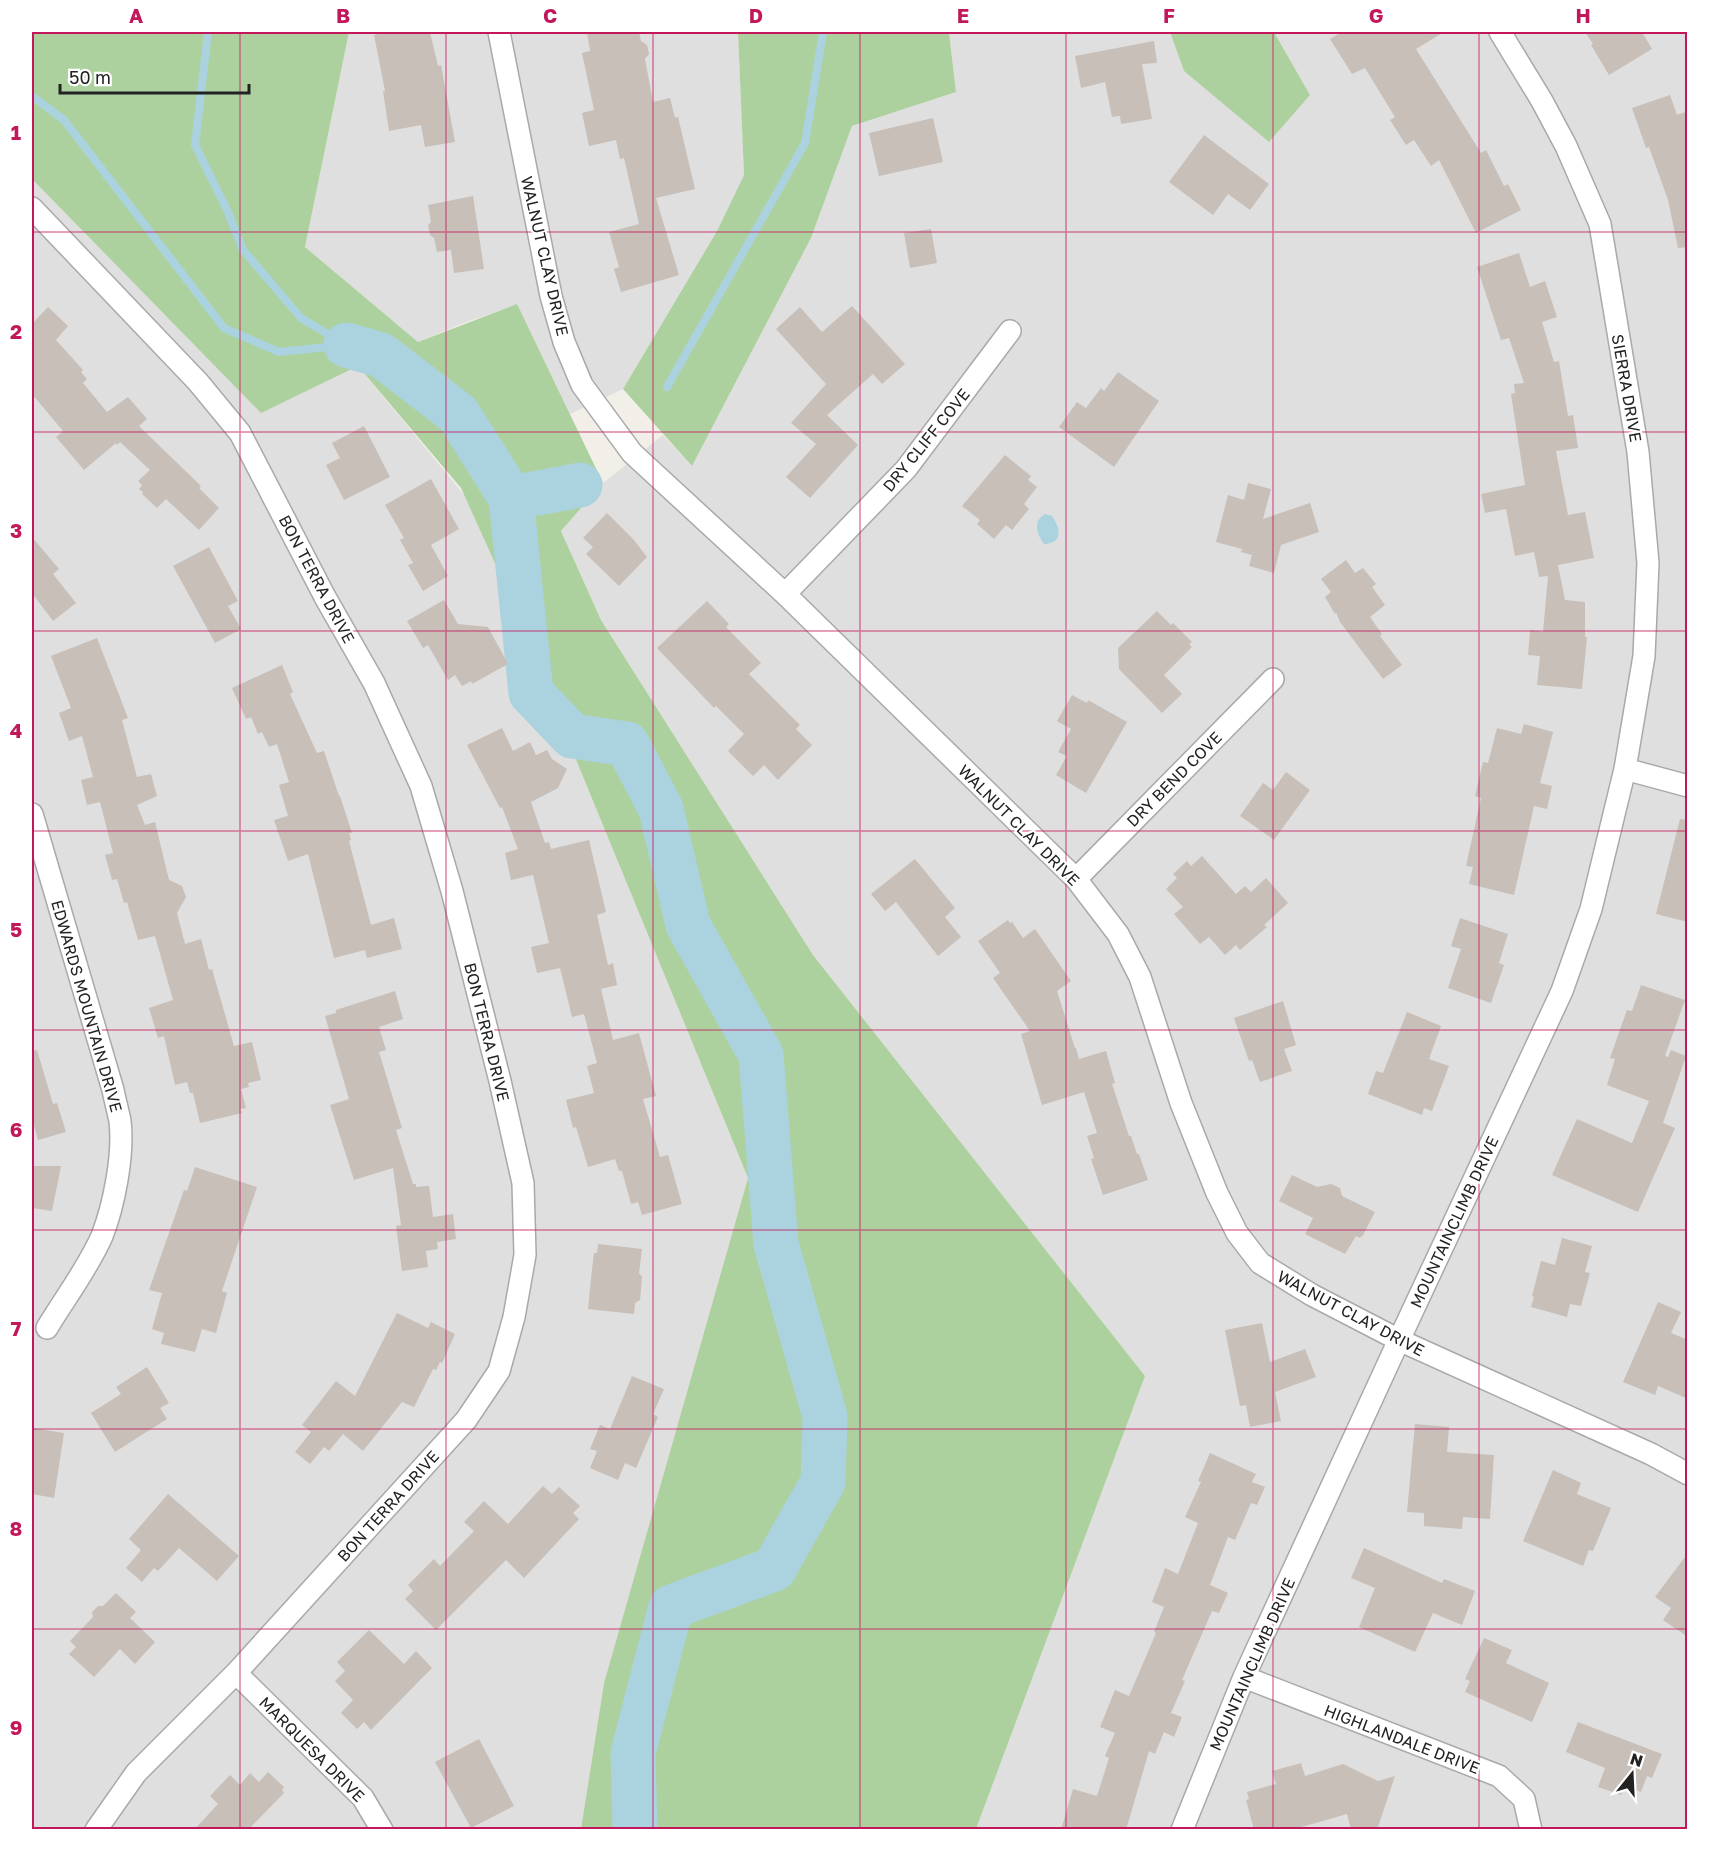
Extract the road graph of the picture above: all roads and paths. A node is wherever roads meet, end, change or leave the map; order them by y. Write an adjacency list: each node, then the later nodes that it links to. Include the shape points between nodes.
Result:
1 (499, 32): 5 (street, WALNUT CLAY DRIVE, via 551,296 582,385 632,453)
2 (1500, 32): 7 (street, SIERRA DRIVE, via 1561,137 1599,224 1625,372 1638,452 1648,563 1644,656)
3 (32, 208): 14 (street, BON TERRA DRIVE, via 198,382 240,433 374,683 421,786 455,902 523,1184 525,1255 499,1371 466,1420)
4 (1010, 331): 5 (street, DRY CLIFF COVE, via 906,469)
5 (785, 594): 10 (street, WALNUT CLAY DRIVE)
6 (1273, 679): 10 (street, DRY BEND COVE)
7 (1625, 769): 8 (street); 12 (street, MOUNTAINCLIMB DRIVE, via 1591,909 1562,991)
8 (1688, 786)
9 (32, 814): 11 (street, EDWARDS MOUNTAIN DRIVE, via 120,1123 113,1202 101,1237)
10 (1076, 879): 12 (street, WALNUT CLAY DRIVE, via 1118,934 1140,977 1181,1103 1237,1233 1260,1263)
11 (46, 1328)
12 (1399, 1340): 13 (street, WALNUT CLAY DRIVE); 15 (street, MOUNTAINCLIMB DRIVE)
13 (1688, 1473)
14 (236, 1673): 16 (street, BON TERRA DRIVE, via 136,1773); 17 (street, MARQUESA DRIVE, via 363,1798)
15 (1244, 1677): 18 (street, MOUNTAINCLIMB DRIVE); 19 (street, HIGHLANDALE DRIVE, via 1498,1776 1524,1799)
16 (96, 1830)
17 (382, 1830)
18 (1182, 1830)
19 (1531, 1830)

